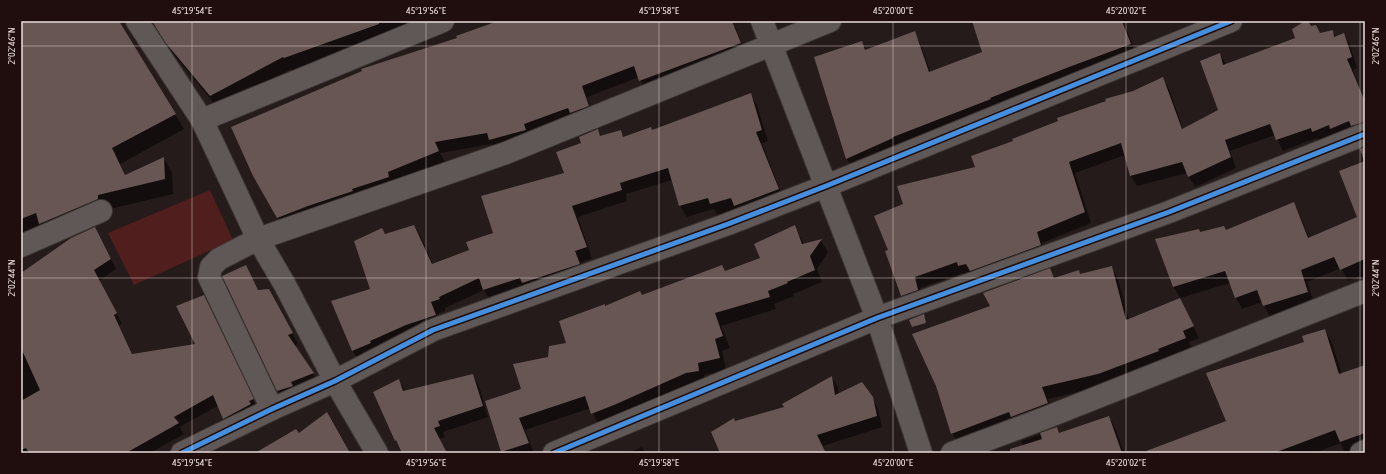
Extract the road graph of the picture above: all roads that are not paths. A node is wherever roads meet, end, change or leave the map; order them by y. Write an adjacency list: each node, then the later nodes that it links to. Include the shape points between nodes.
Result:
1 (137, 21): 7 (street)
2 (443, 21): 7 (street)
3 (762, 21): 6 (street)
4 (830, 21): 6 (street)
5 (1231, 21): 9 (street)
6 (772, 44): 9 (street); 11 (street, via 506,153)
7 (202, 120): 11 (street)
8 (1365, 134): 14 (street, via 1169,212)
9 (826, 186): 14 (street); 15 (street, via 433,330)
10 (100, 211): 12 (street)
11 (258, 239): 15 (street); 16 (street, via 219,259 211,266 209,277)
12 (21, 246)
13 (1365, 291): 22 (street)
14 (877, 318): 20 (street); 21 (street)
15 (335, 381): 16 (street); 19 (street)
16 (272, 409): 18 (street)
17 (1365, 451): 23 (street)
18 (182, 453)
19 (377, 453)
20 (554, 453)
21 (921, 453)
22 (952, 453)
23 (1361, 453)

